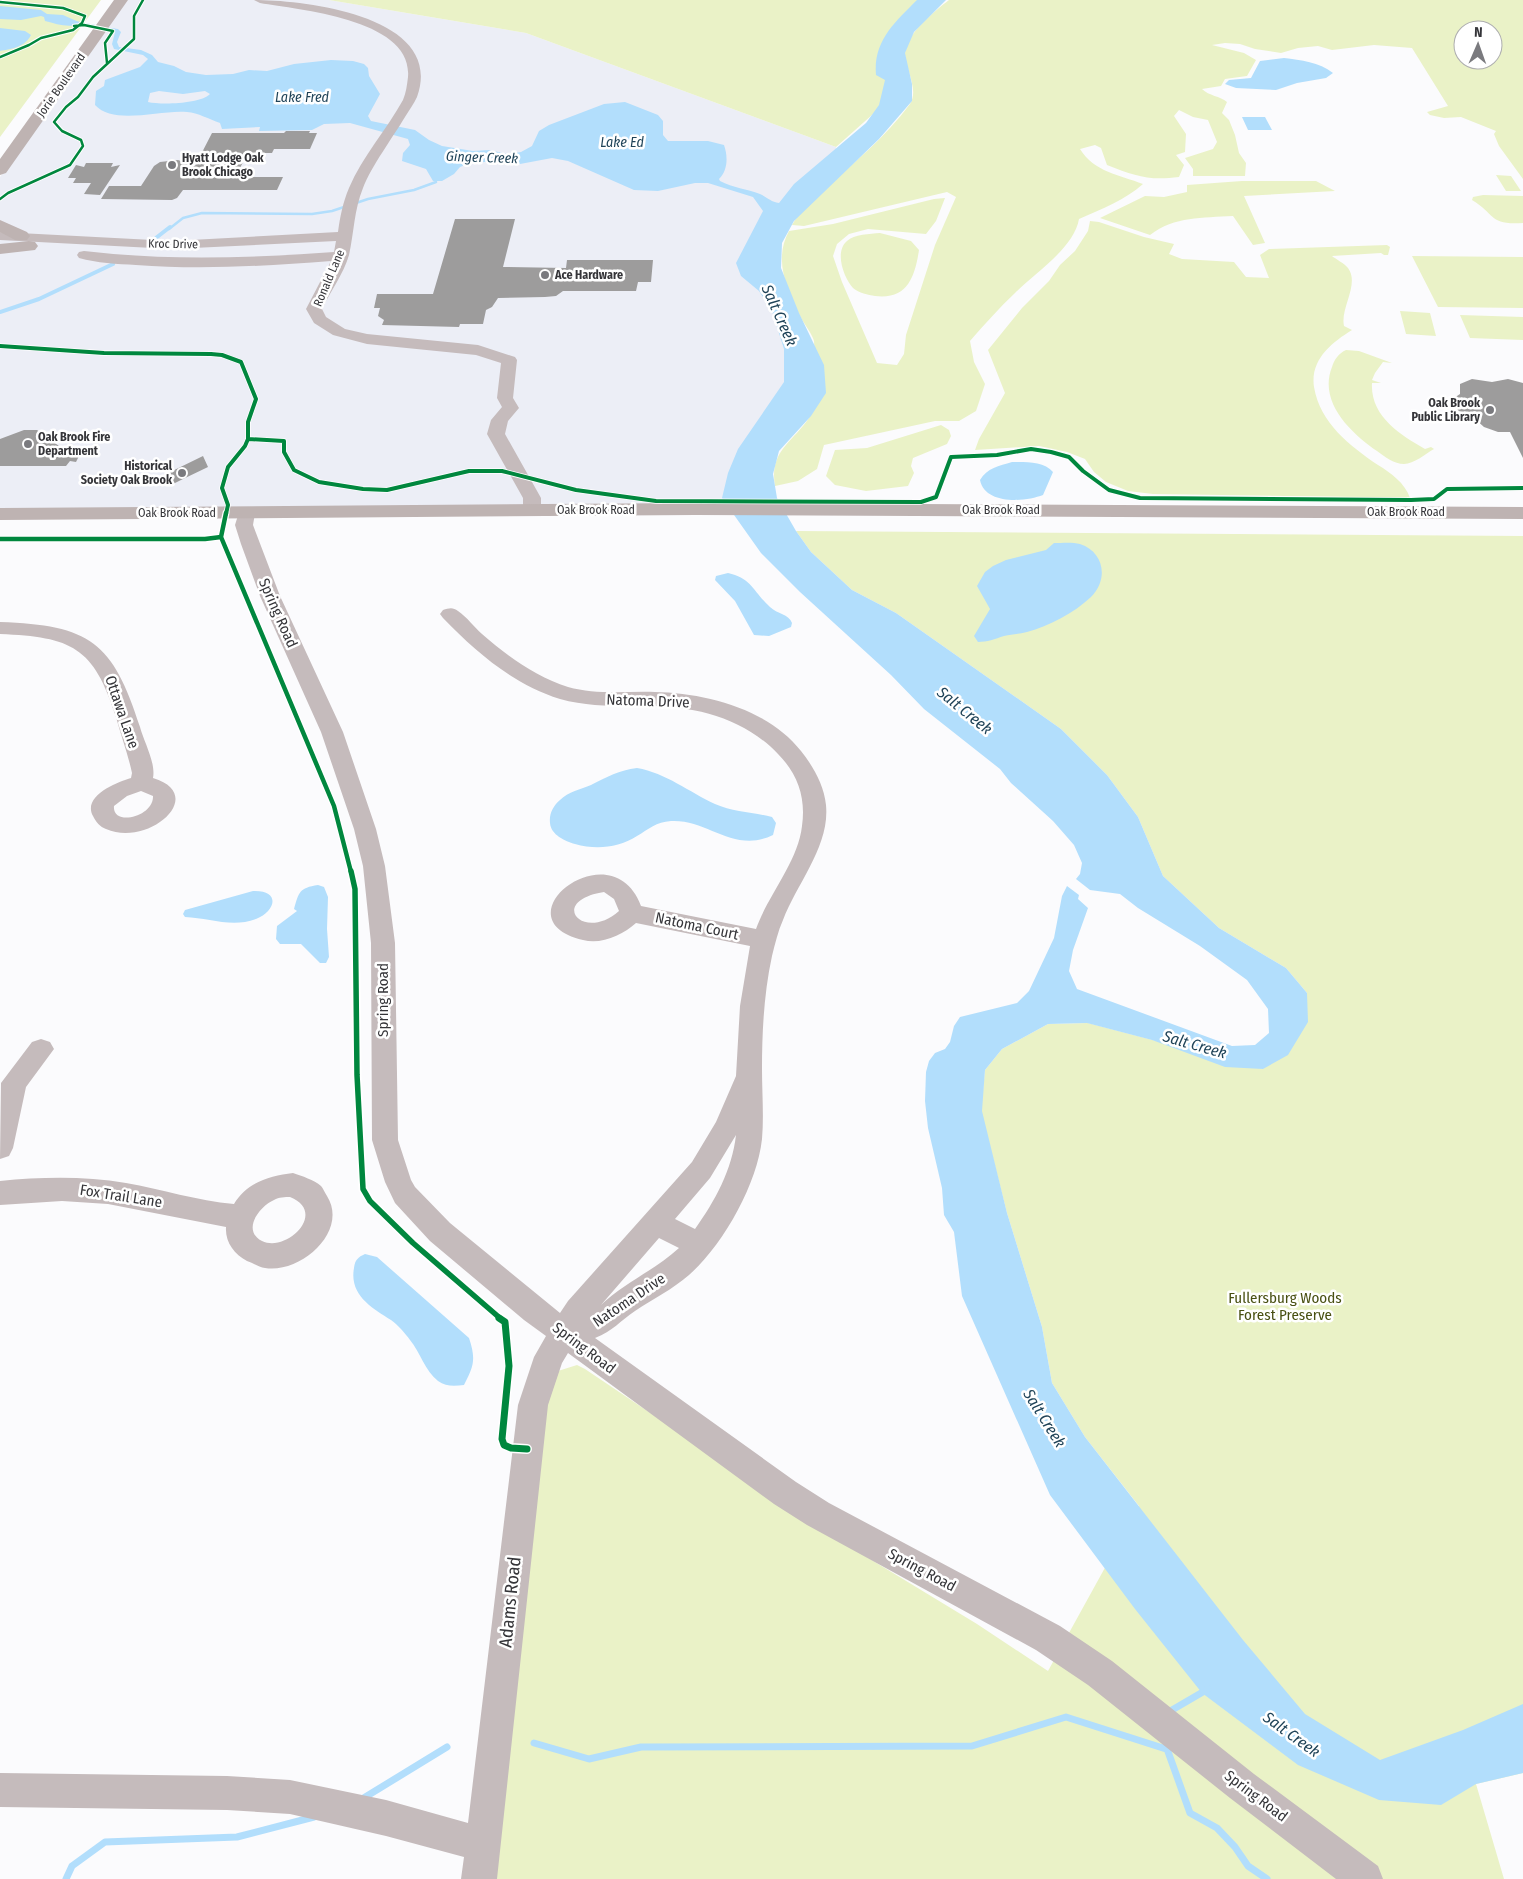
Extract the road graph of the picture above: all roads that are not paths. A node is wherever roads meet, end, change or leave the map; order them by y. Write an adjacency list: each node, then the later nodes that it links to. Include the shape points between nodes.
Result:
1 (106, 0): 4 (main road, Jorie Boulevard)
2 (121, 0): 4 (main road, Jorie Boulevard)
3 (260, 0): 9 (street, Ronald Lane, via 352,17 393,38 412,61 414,71 410,98 356,188)
4 (94, 27): 5 (main road, Jorie Boulevard); 6 (main road, Jorie Boulevard)
5 (0, 148)
6 (0, 170)
7 (0, 226): 10 (main road)
8 (0, 236): 10 (street, Kroc Drive)
9 (345, 236): 10 (street, Kroc Drive, via 172,245); 13 (street, Ronald Lane)
10 (25, 241): 11 (street, Kroc Drive); 12 (main road); 13 (street, Kroc Drive, via 109,259 170,262)
11 (0, 244)
12 (0, 249)
13 (341, 256): 14 (street, Ronald Lane, via 314,309 320,320 339,332 368,339 478,350 508,360 505,398 510,408 500,420 496,434 532,498)
14 (532, 510): 17 (main road, Oak Brook Road); 19 (main road, Oak Brook Road)
15 (1523, 513): 18 (main road, Oak Brook Road)
16 (0, 514): 19 (main road, Oak Brook Road)
17 (699, 516): 18 (main road, Oak Brook Road); 19 (main road, Oak Brook Road)
18 (811, 517): 20 (main road, Oak Brook Road)
19 (245, 519): 21 (main road, Oak Brook Road); 34 (street, Spring Road, via 270,596 332,732 372,857 383,943 386,1140 394,1172 405,1195 440,1232 534,1311)
20 (1523, 526)
21 (0, 527)
22 (450, 614): 26 (street, Natoma Drive, via 503,662 550,689 603,700 656,699 696,703 724,710 773,734 810,784 815,818 808,847)
23 (0, 628): 24 (street, Ottawa Lane, via 60,635 88,650 107,668 141,764)
24 (142, 783)
25 (631, 913): 26 (street, Natoma Court)
26 (763, 940): 28 (street, Natoma Drive, via 750,1017)
27 (41, 1049): 29 (street, via 14,1083)
28 (749, 1072): 32 (street, Natoma Drive, via 738,1104 716,1148); 33 (street, Natoma Drive, via 748,1146 738,1179)
29 (0, 1148)
30 (0, 1193): 31 (street, Fox Trail Lane, via 88,1190 158,1200 202,1212)
31 (241, 1216)
32 (656, 1223): 33 (street); 34 (street, Natoma Drive, via 578,1310)
33 (700, 1244): 34 (street, Natoma Drive, via 681,1265 620,1305 602,1322)
34 (566, 1332): 36 (street, Adams Road, via 549,1357 533,1405); 38 (street, Spring Road, via 602,1362 785,1493 1048,1638 1100,1673)
35 (0, 1790): 36 (street, via 290,1797 386,1818)
36 (483, 1845): 37 (street, Adams Road)
37 (479, 1879)
38 (1366, 1879)

